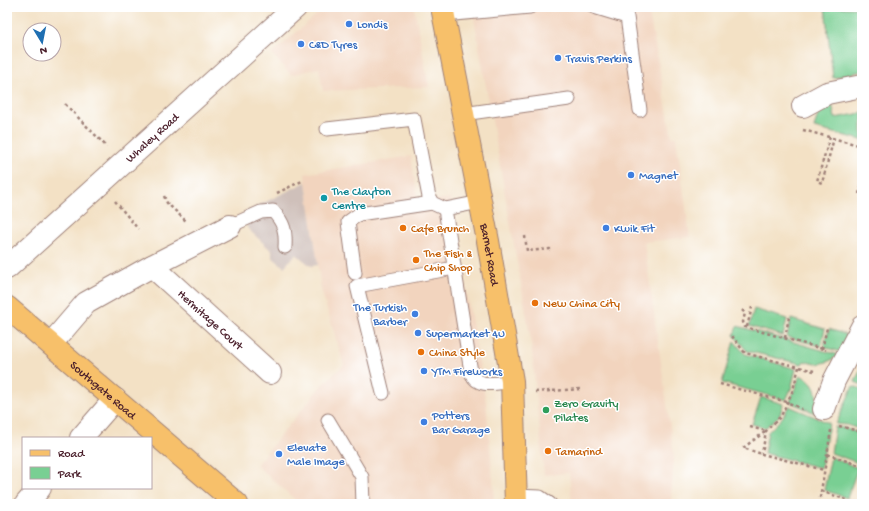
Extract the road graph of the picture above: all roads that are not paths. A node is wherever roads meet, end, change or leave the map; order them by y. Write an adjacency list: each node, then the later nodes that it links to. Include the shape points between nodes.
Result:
1 (296, 7): 17 (street, Whaley Road)
2 (530, 7): 4 (lane)
3 (594, 7): 8 (lane, via 627,17)
4 (443, 11): 9 (main road, Barnet Road)
5 (862, 86): 7 (street, via 827,93)
6 (569, 99): 9 (lane)
7 (803, 106)
8 (640, 110)
9 (463, 114): 11 (main road, Barnet Road)
10 (326, 129): 12 (lane, via 414,119)
11 (480, 202): 13 (lane); 24 (main road, Barnet Road)
12 (432, 203): 13 (lane); 19 (lane, via 359,214 348,222)
13 (445, 208): 18 (lane)
14 (230, 226): 15 (lane, via 261,212 272,211 282,221); 16 (street)
15 (285, 247)
16 (152, 266): 22 (street, via 86,303); 23 (street, Hermitage Court)
17 (7, 268)
18 (454, 268): 24 (lane, via 473,380 480,384); 25 (lane, via 356,286)
19 (355, 273)
20 (7, 307): 22 (main road, Southgate Road)
21 (862, 327): 27 (street, via 836,378)
22 (51, 344): 26 (main road, Southgate Road)
23 (270, 373)
24 (512, 388): 31 (main road, Barnet Road)
25 (383, 393)
26 (115, 399): 29 (street); 33 (main road, Southgate Road)
27 (826, 417)
28 (328, 420): 34 (lane, via 362,477)
29 (82, 437)
30 (39, 489): 32 (street)
31 (515, 500): 35 (lane, via 540,497)
32 (26, 504)
33 (237, 504)
34 (363, 504)
35 (550, 504)

